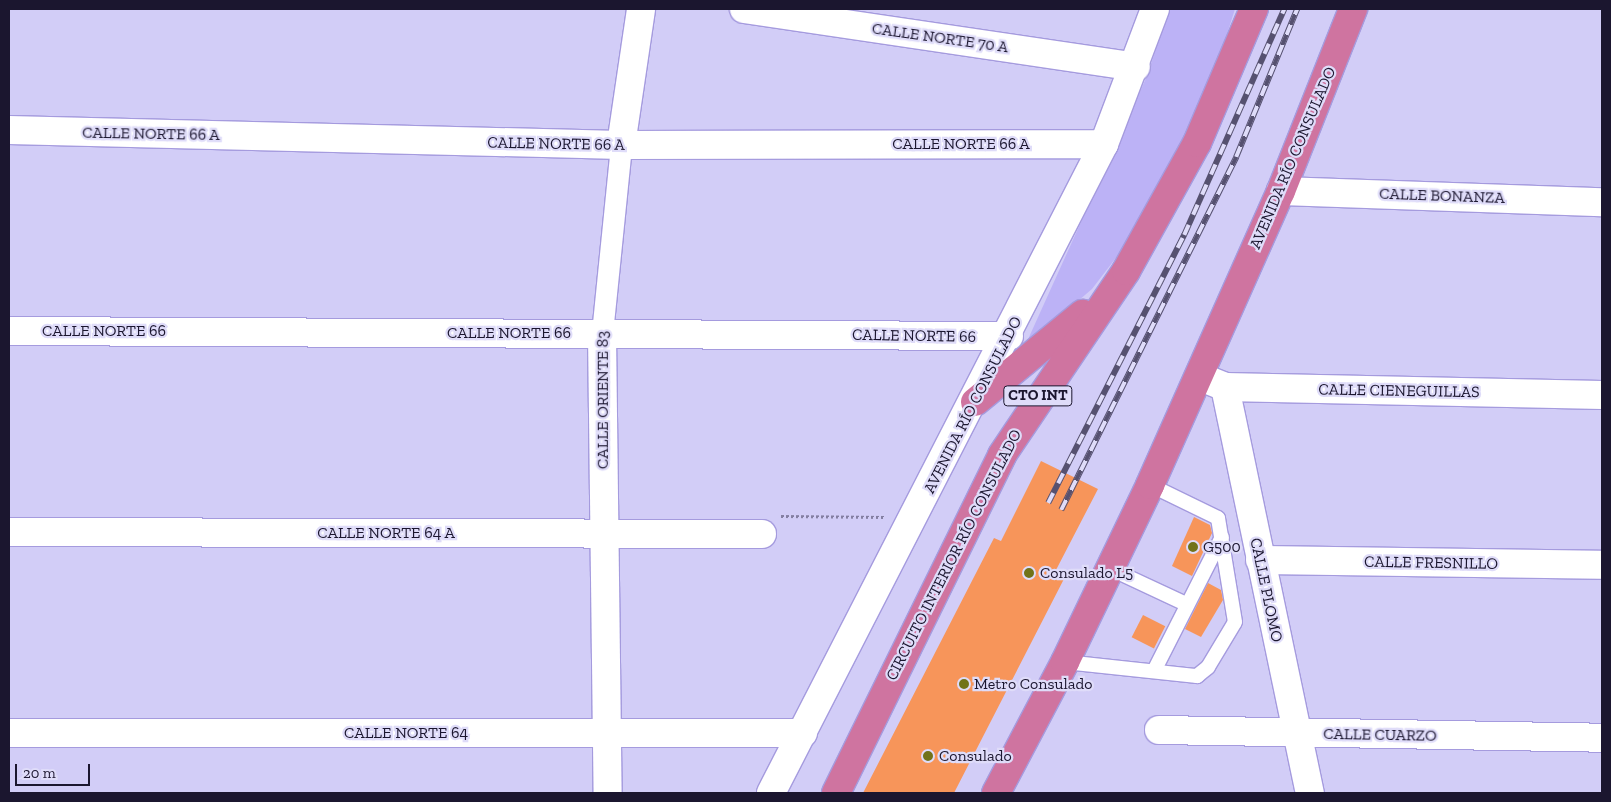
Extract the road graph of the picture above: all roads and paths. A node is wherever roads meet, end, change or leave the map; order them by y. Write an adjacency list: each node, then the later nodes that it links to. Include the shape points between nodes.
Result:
1 (641, 9): 9 (street, CALLE ORIENTE 83)
2 (744, 9): 6 (street, CALLE NORTE 70 A)
3 (1155, 9): 6 (street, AVENIDA RÍO CONSULADO / CTO INT)
4 (1254, 9): 12 (highway, CIRCUITO INTERIOR RÍO CONSULADO / CTO INT, via 1198,143)
5 (1353, 9): 10 (highway, AVENIDA RÍO CONSULADO)
6 (1136, 67): 8 (street, AVENIDA RÍO CONSULADO / CTO INT)
7 (9, 130): 9 (street, CALLE NORTE 66 A)
8 (1104, 144): 9 (street, CALLE NORTE 66 A); 15 (street, AVENIDA RÍO CONSULADO / CTO INT)
9 (621, 145): 14 (street, CALLE ORIENTE 83)
10 (1281, 191): 11 (street, CALLE BONANZA); 16 (highway, AVENIDA RÍO CONSULADO)
11 (1602, 202)
12 (1126, 271): 19 (highway, via 1061,335); 40 (highway, CIRCUITO INTERIOR RÍO CONSULADO / CTO INT, via 1002,455)
13 (9, 331): 14 (street, CALLE NORTE 66)
14 (602, 333): 15 (street, CALLE NORTE 66); 23 (street, CALLE ORIENTE 83)
15 (1009, 336): 19 (street, AVENIDA RÍO CONSULADO / CTO INT)
16 (1198, 376): 17 (street, CALLE CIENEGUILLAS); 20 (highway, AVENIDA RÍO CONSULADO)
17 (1224, 387): 18 (street, CALLE CIENEGUILLAS); 26 (street, CALLE PLOMO)
18 (1602, 395)
19 (975, 402): 21 (street, AVENIDA RÍO CONSULADO / CTO INT)
20 (1150, 484): 25 (lane, via 1214,513); 28 (highway, AVENIDA RÍO CONSULADO)
21 (915, 517): 24 (path, via 773,516); 35 (street, AVENIDA RÍO CONSULADO / CTO INT)
22 (9, 532): 23 (street, CALLE NORTE 64 A)
23 (605, 533): 24 (street, CALLE NORTE 64 A); 34 (street, CALLE ORIENTE 83)
24 (762, 534)
25 (1222, 537): 29 (lane); 31 (lane, via 1235,622 1203,673 1190,676)
26 (1260, 560): 27 (street, CALLE FRESNILLO); 36 (street, CALLE PLOMO)
27 (1602, 565)
28 (1111, 569): 29 (lane); 30 (highway, AVENIDA RÍO CONSULADO)
29 (1186, 604): 31 (lane)
30 (1065, 662): 31 (lane); 41 (highway, AVENIDA RÍO CONSULADO)
31 (1154, 671)
32 (1159, 730): 36 (street, CALLE CUARZO)
33 (9, 733): 34 (street, CALLE NORTE 64)
34 (608, 733): 35 (street, CALLE NORTE 64); 38 (street, CALLE ORIENTE 83)
35 (803, 733): 39 (street, AVENIDA RÍO CONSULADO / CTO INT)
36 (1297, 734): 37 (street, CALLE CUARZO); 42 (street, CALLE PLOMO)
37 (1602, 738)
38 (608, 793)
39 (771, 793)
40 (836, 793)
41 (996, 793)
42 (1310, 793)

